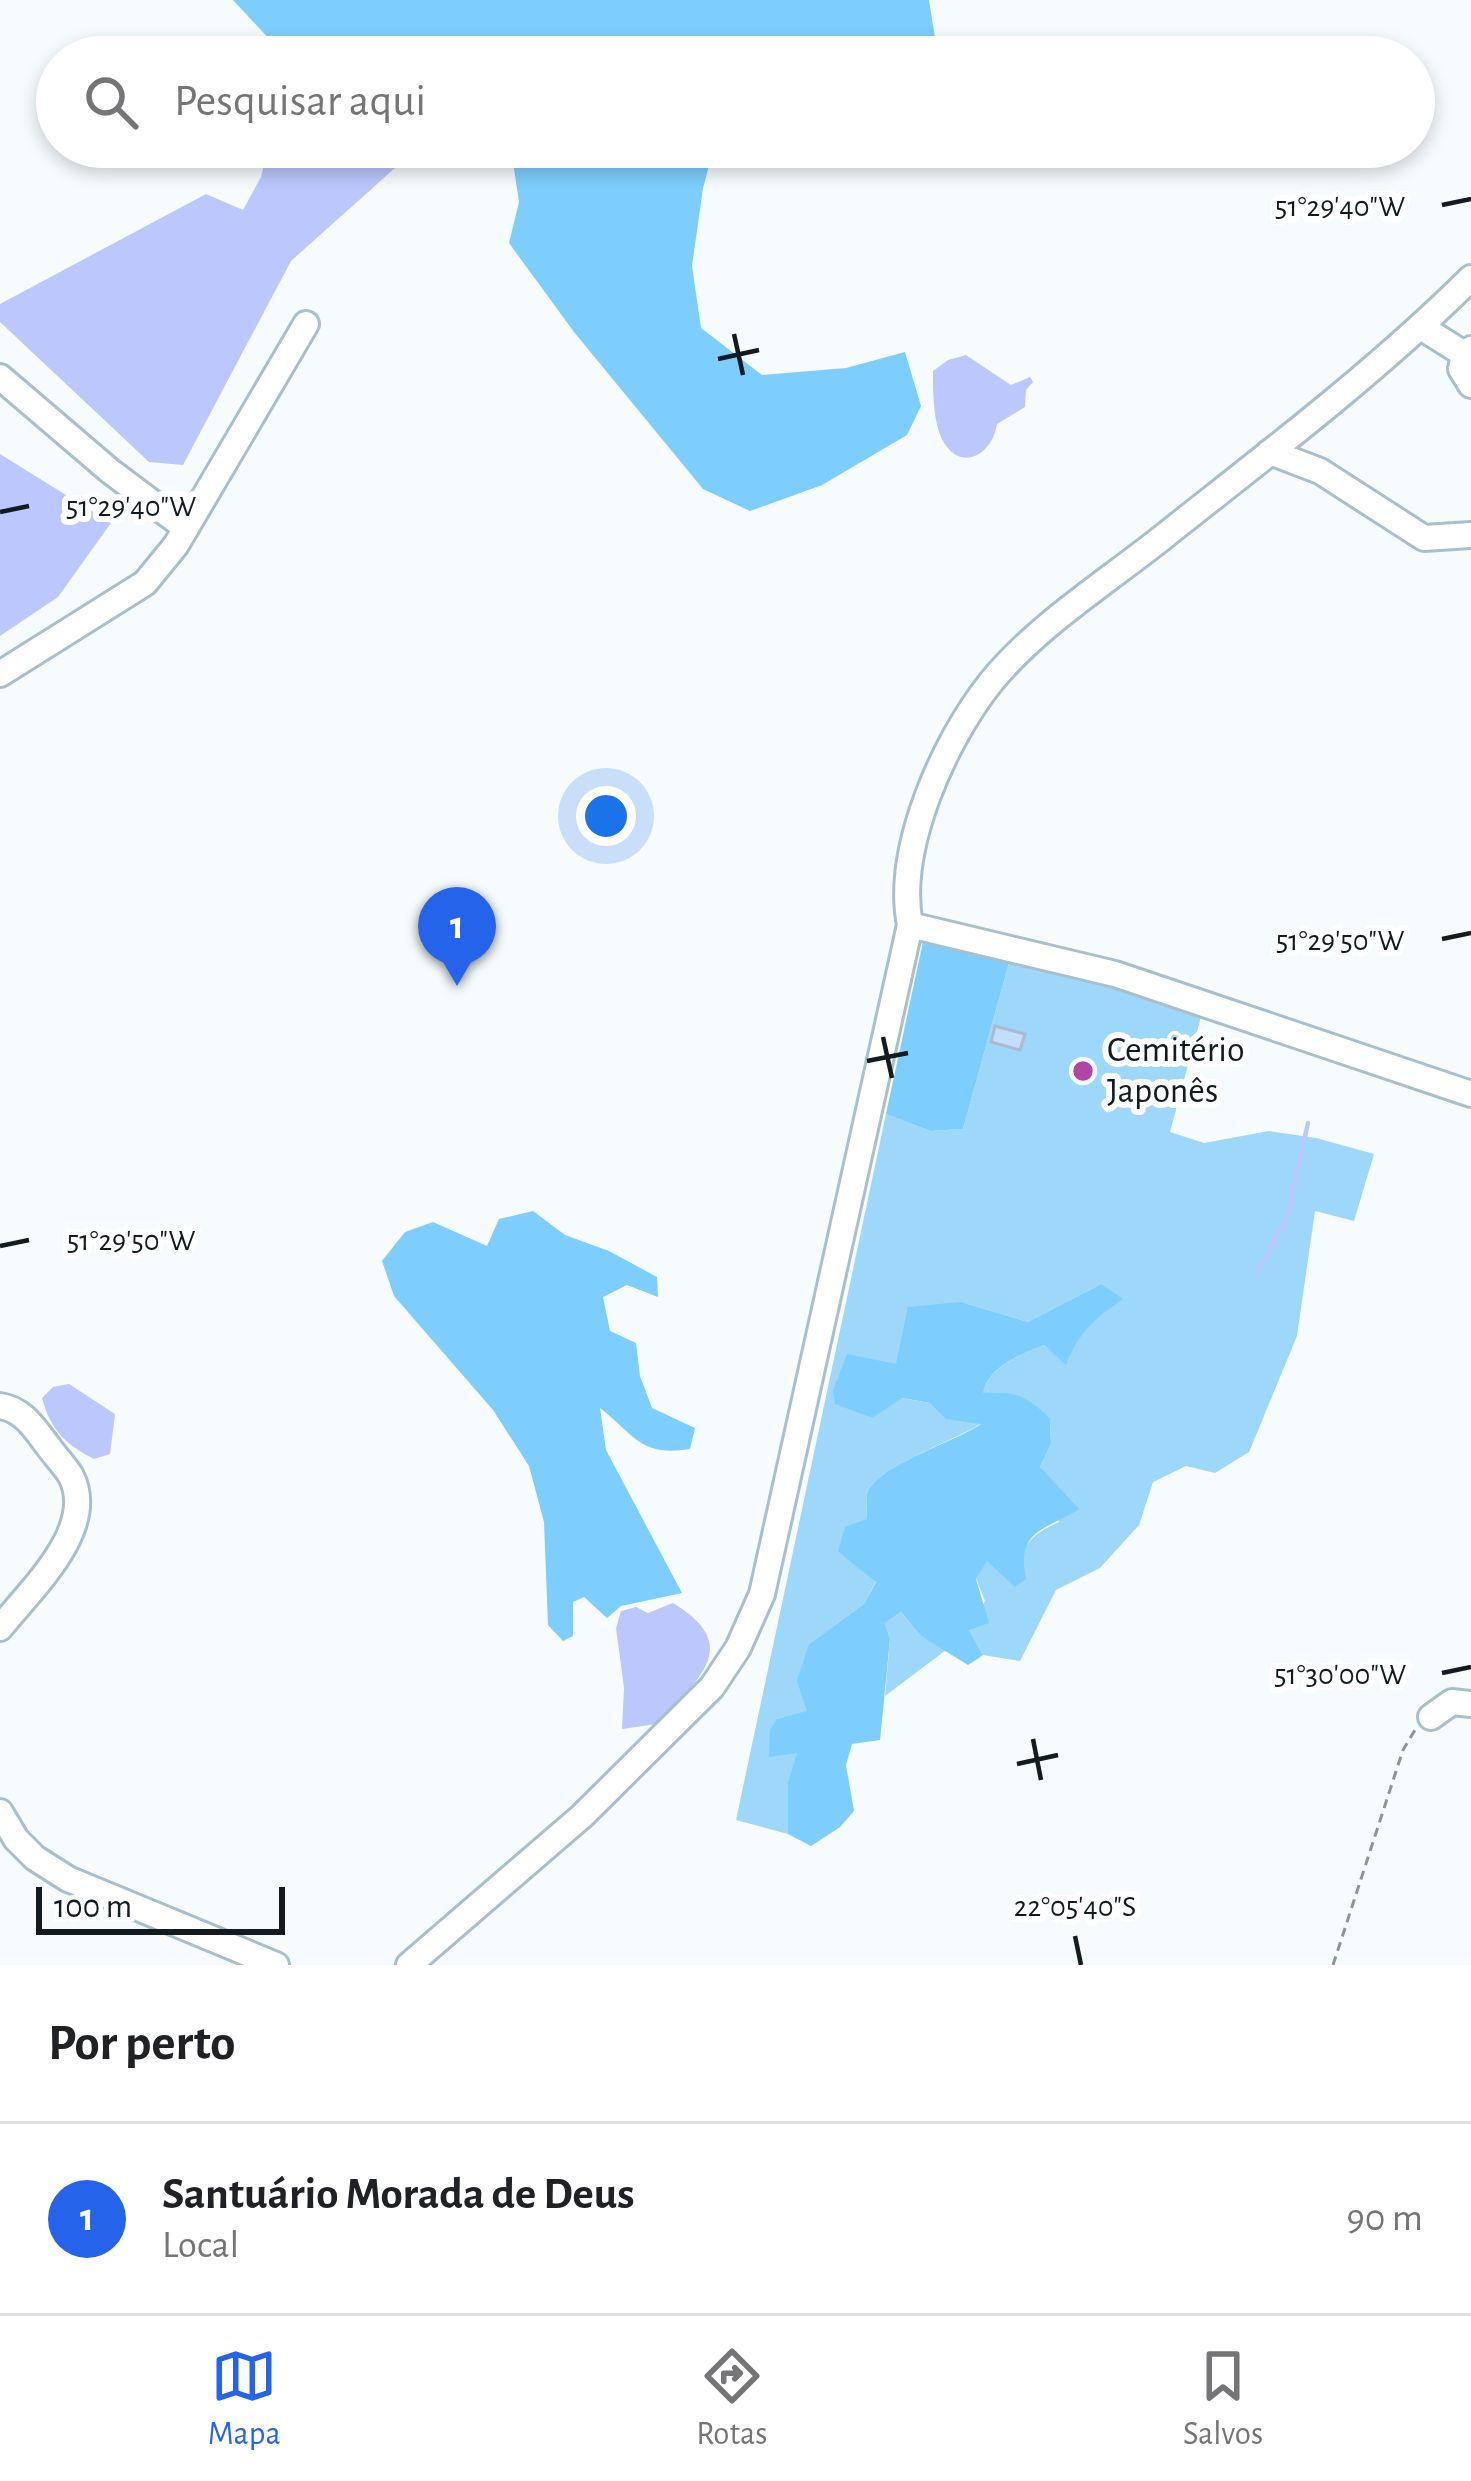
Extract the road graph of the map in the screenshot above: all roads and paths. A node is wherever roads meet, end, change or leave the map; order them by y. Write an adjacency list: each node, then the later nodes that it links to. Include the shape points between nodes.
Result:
1 (1471, 278): 3 (street)
2 (306, 324): 8 (street)
3 (1421, 327): 4 (street); 7 (street)
4 (1468, 352): 6 (street, via 1461,369)
5 (0, 377): 8 (street)
6 (1471, 385)
7 (1270, 452): 9 (street, via 1320,471 1424,538); 11 (street, via 1050,626 964,717 914,844 905,898)
8 (186, 528): 10 (street, via 145,583)
9 (1471, 535)
10 (0, 674)
11 (910, 926): 12 (street, via 1115,974); 19 (street, via 761,1594 738,1648 712,1687 582,1816)
12 (1471, 1094)
13 (0, 1406): 14 (street, via 26,1418 72,1477 77,1502 72,1530)
14 (0, 1628)
15 (1471, 1704): 16 (street, via 1453,1702)
16 (1430, 1717): 20 (path, via 1403,1750)
17 (0, 1812): 18 (street, via 26,1849 68,1879)
18 (276, 1965)
19 (409, 1965)
20 (1333, 1965)

